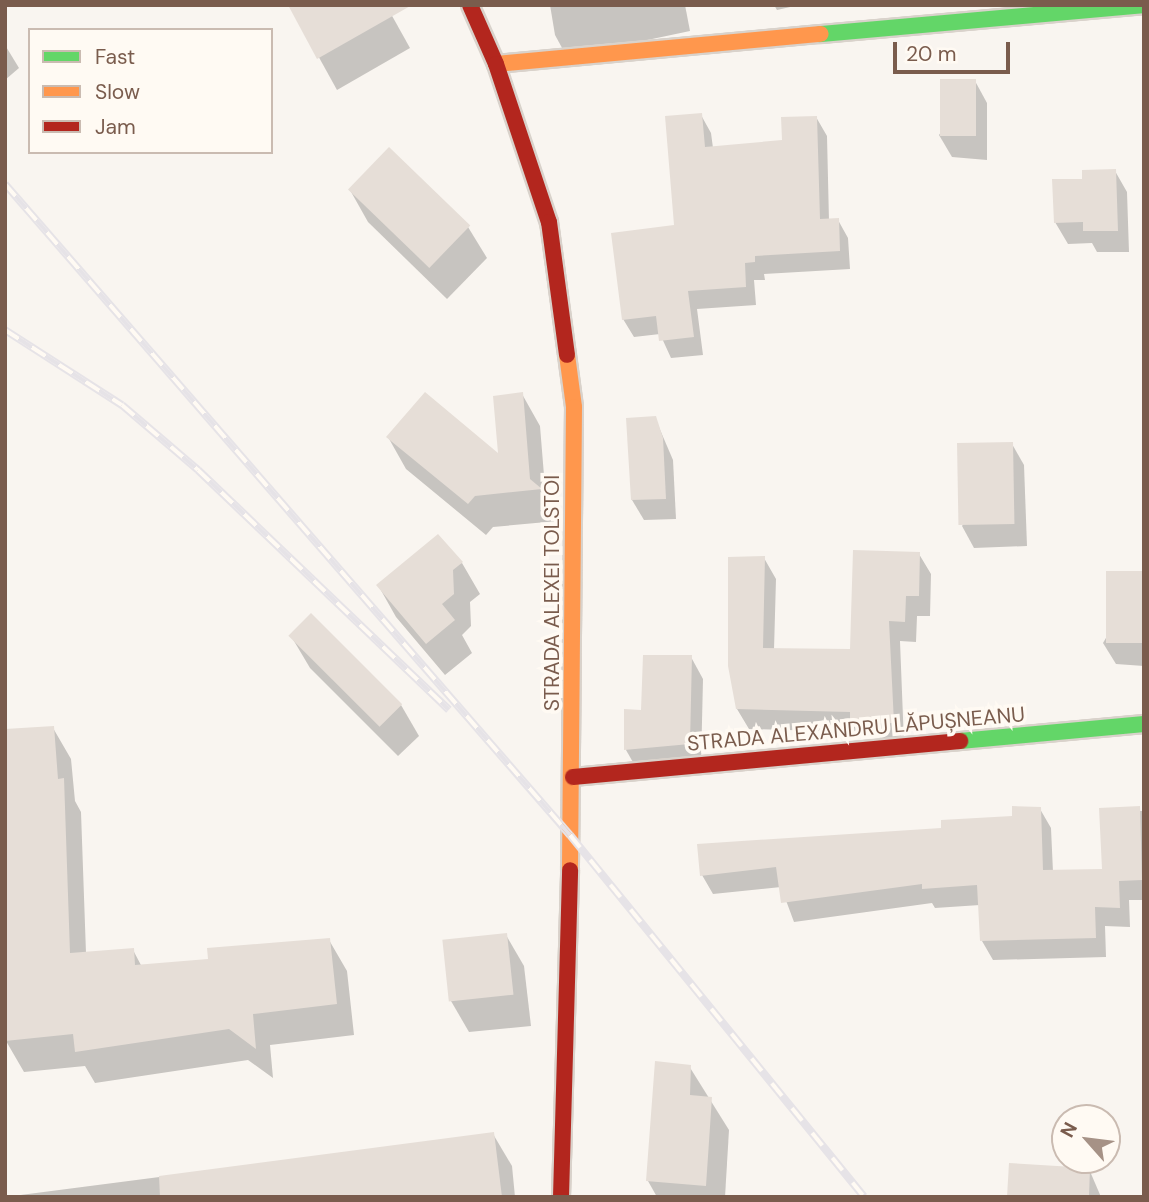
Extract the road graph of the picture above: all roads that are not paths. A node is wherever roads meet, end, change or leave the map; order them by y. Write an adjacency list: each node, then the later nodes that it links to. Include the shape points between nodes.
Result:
1 (470, 5): 3 (street, STRADA ALEXEI TOLSTOI)
2 (1143, 5): 3 (street)
3 (496, 64): 5 (street, STRADA ALEXEI TOLSTOI, via 549,222 574,407)
4 (1144, 723): 5 (street, STRADA ALEXANDRU LĂPUȘNEANU)
5 (572, 777): 6 (street, STRADA ALEXEI TOLSTOI)
6 (561, 1197)

